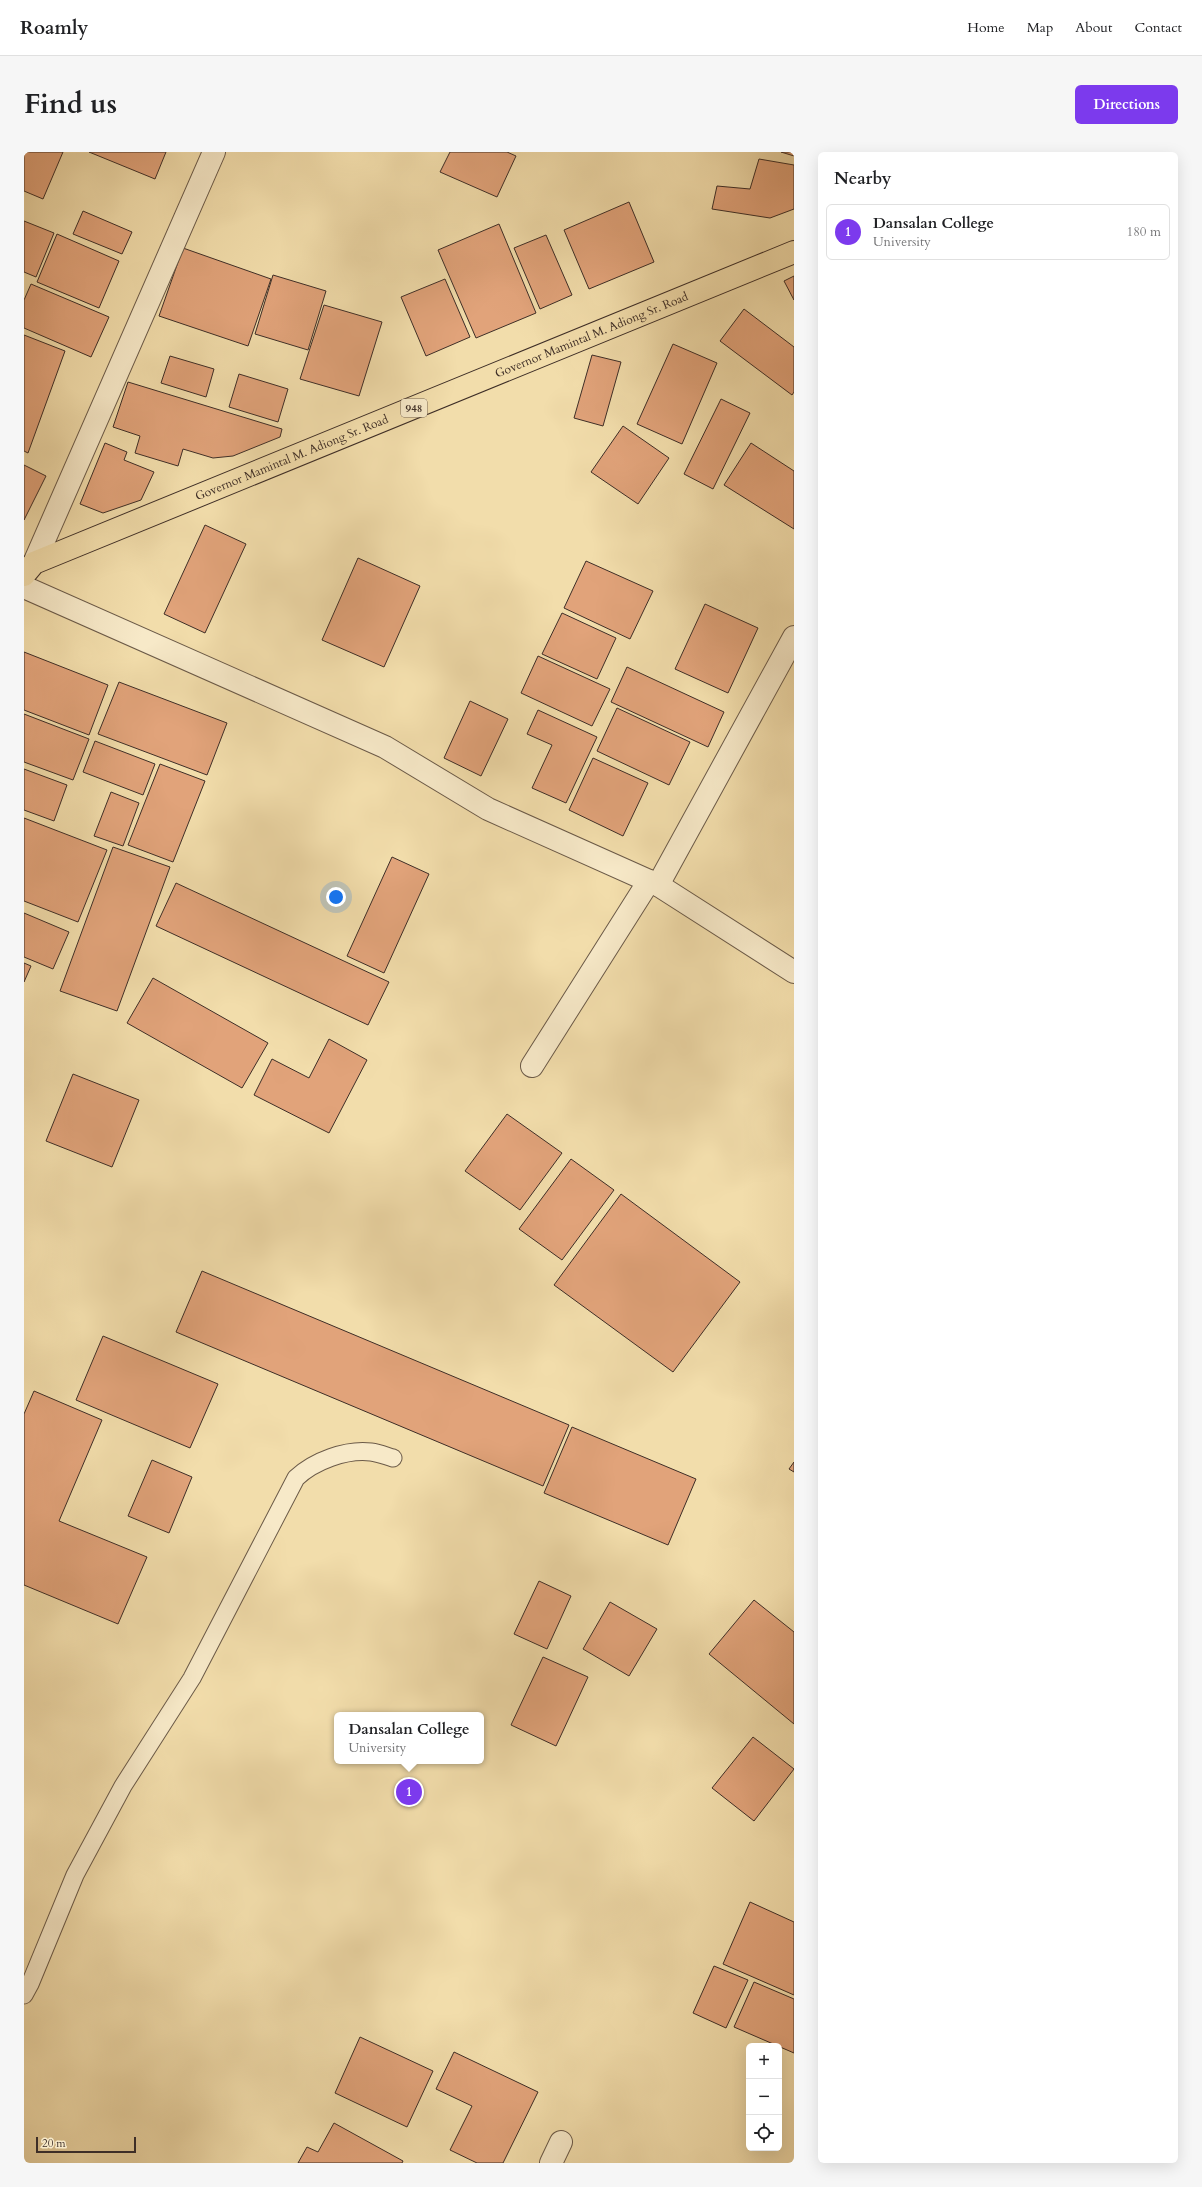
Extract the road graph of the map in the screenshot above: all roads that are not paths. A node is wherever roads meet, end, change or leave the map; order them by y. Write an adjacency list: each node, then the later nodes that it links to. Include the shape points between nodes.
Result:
1 (214, 152): 3 (street)
2 (794, 252): 3 (main road, Governor Mamintal M. Adiong Sr. Road / 948)
3 (29, 569)
4 (24, 587): 6 (street, via 385,747 488,809)
5 (794, 637): 6 (street)
6 (653, 883): 7 (street); 8 (street)
7 (794, 972)
8 (532, 1066)
9 (393, 1458): 10 (lane, via 371,1452 341,1455 307,1468 296,1478 192,1678 123,1786 75,1874)
10 (24, 1995)
11 (561, 2142): 12 (street)
12 (551, 2163)

